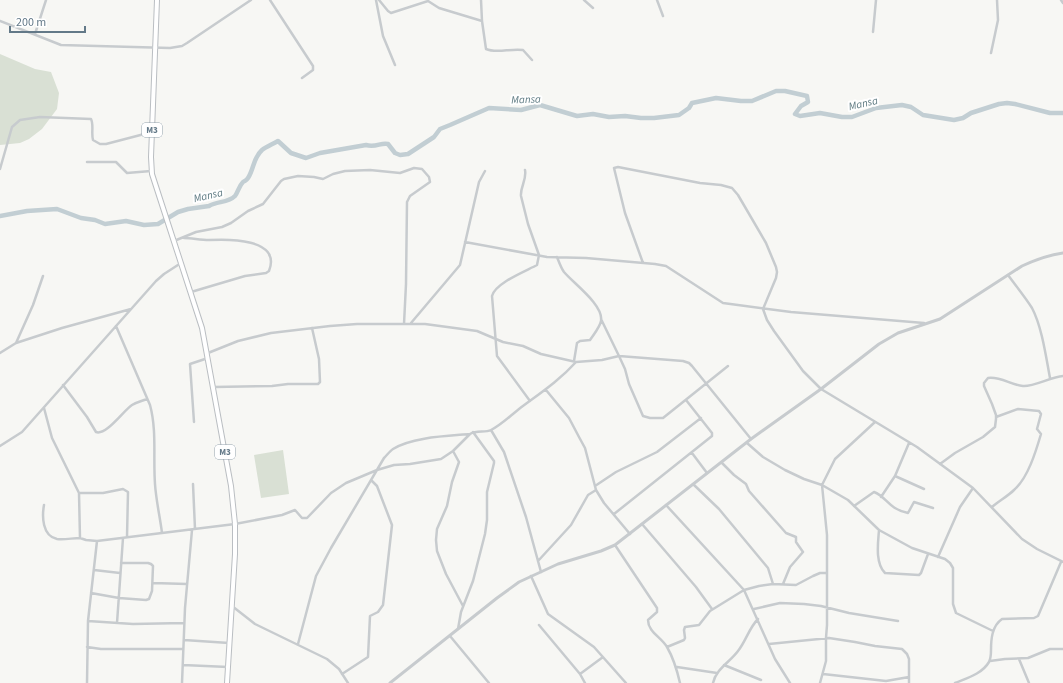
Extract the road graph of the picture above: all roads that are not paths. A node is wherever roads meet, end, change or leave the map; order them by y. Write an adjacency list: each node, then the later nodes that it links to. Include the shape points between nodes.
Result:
1 (46, 0): 21 (street)
2 (157, 0): 22 (main road, M3)
3 (251, 0): 22 (street, via 182,46)
4 (270, 0): 26 (street, via 313,66 312,72)
5 (376, 0): 25 (street, via 383,36)
6 (379, 0): 15 (street, via 391,13)
7 (415, 0): 15 (street)
8 (482, 0): 19 (street)
9 (584, 0): 16 (street)
10 (657, 0): 17 (street)
11 (876, 0): 20 (street)
12 (998, 0): 23 (street, via 998,20)
13 (1062, 0): 14 (street)
14 (1063, 3)
15 (417, 4): 19 (street, via 428,1 439,8)
16 (593, 8)
17 (663, 16)
18 (0, 21): 21 (street)
19 (482, 21): 24 (street, via 486,49 523,50)
20 (873, 32)
21 (35, 34): 22 (street, via 61,45)
22 (155, 48): 27 (main road, M3)
23 (990, 53)
24 (532, 60)
25 (395, 65)
26 (302, 78)
27 (152, 132): 29 (street, via 114,143 100,144 93,140 91,119 26,118 12,127); 32 (main road, M3)
28 (87, 162): 32 (street, via 116,162 127,173)
29 (0, 169)
30 (485, 170): 35 (street, via 478,182)
31 (525, 170): 37 (street, via 526,178 521,196)
32 (152, 171): 34 (main road, M3)
33 (183, 238): 34 (street); 43 (street, via 250,242 265,249 271,262 269,271); 47 (street, via 231,223 263,204 281,181 289,178 314,176 323,179 345,171 400,173 414,168 422,169 430,182 410,196 407,202)
34 (174, 241): 39 (main road, M3)
35 (465, 242): 37 (street); 48 (street, via 460,265)
36 (1063, 253): 42 (street, via 1036,260)
37 (539, 255): 38 (street); 52 (street, via 537,265 511,279 493,293)
38 (557, 257): 40 (street); 46 (street, via 564,272 583,290 600,312)
39 (182, 263): 43 (main road, M3); 44 (street, via 164,274)
40 (643, 263): 45 (street, via 666,266 719,302); 45 (street, via 625,213 614,168 728,186 738,195 766,243 776,267 776,278)
41 (43, 276): 53 (street)
42 (1008, 276): 49 (street, via 946,316); 60 (street, via 1035,315)
43 (191, 292): 55 (main road, M3)
44 (131, 309): 50 (street); 53 (street)
45 (763, 309): 49 (street); 64 (street, via 774,332)
46 (601, 319): 56 (street); 57 (street, via 590,340 577,343)
47 (404, 324): 48 (street); 51 (street, via 357,324)
48 (410, 324): 52 (street, via 434,324 477,331)
49 (927, 324): 64 (street, via 898,333 883,342)
50 (116, 326): 62 (street); 66 (street)
51 (312, 328): 55 (street, via 255,336 238,341); 63 (street, via 319,359 318,384)
52 (496, 339): 57 (street); 68 (street, via 499,359)
53 (16, 343): 54 (street)
54 (0, 353)
55 (208, 356): 63 (main road, M3); 72 (street, via 190,364)
56 (619, 356): 57 (street); 61 (street, via 683,361 689,363); 67 (street, via 643,416 663,418)
57 (575, 362): 65 (street)
58 (728, 366): 61 (street)
59 (1063, 376): 60 (street)
60 (1050, 378): 70 (street, via 1024,386 988,378 984,386)
61 (706, 384): 67 (street); 76 (street)
62 (64, 385): 66 (street, via 99,434 133,404); 69 (street)
63 (214, 387): 102 (main road, M3)
64 (820, 389): 73 (street); 76 (street)
65 (546, 390): 68 (street); 91 (street, via 569,418 579,437)
66 (147, 399): 106 (street, via 155,434 155,484)
67 (686, 400): 71 (street)
68 (530, 401): 74 (street)
69 (44, 408): 79 (street, via 22,432); 94 (street, via 52,438)
70 (996, 417): 83 (street, via 996,423 991,430); 99 (street, via 1018,409 1039,411 1041,414 1037,429 1041,434 1029,470 1020,484)
71 (701, 418): 81 (street, via 712,436); 91 (street, via 658,452 616,472)
72 (194, 422)
73 (875, 422): 78 (street); 90 (street, via 835,459)
74 (491, 430): 75 (street); 114 (street, via 504,452)
75 (472, 433): 80 (street); 84 (street, via 425,439 402,445 384,458); 130 (street, via 494,463 487,492 485,534 473,581)
76 (751, 439): 77 (street)
77 (748, 443): 82 (street); 90 (street, via 763,457 785,470)
78 (909, 443): 83 (street); 86 (street)
79 (0, 446)
80 (453, 451): 84 (street, via 432,461 394,465); 130 (street, via 459,462 437,528 436,540 444,570)
81 (692, 453): 85 (street); 101 (street)
82 (722, 462): 85 (street); 125 (street, via 746,484 749,491 786,534 796,537 796,542 803,552 790,567)
83 (940, 464): 92 (street)
84 (377, 470): 87 (street); 102 (street, via 339,487 307,518 302,518 294,510 282,515)
85 (708, 473): 89 (street)
86 (894, 476): 93 (street); 95 (street)
87 (371, 480): 146 (street, via 316,576); 160 (street, via 377,486 392,525 383,605 378,612 370,616 368,656)
88 (193, 484): 104 (street)
89 (693, 484): 97 (street); 124 (street, via 719,508 763,562)
90 (822, 486): 98 (street); 120 (street, via 828,535)
91 (595, 488): 101 (street); 114 (street, via 588,495 571,525)
92 (973, 488): 99 (street); 113 (street, via 960,507)
93 (924, 489)
94 (79, 493): 108 (street); 109 (street, via 127,490)
95 (881, 497): 98 (street, via 874,492); 100 (street, via 901,512 908,513 914,502)
96 (44, 505): 108 (street, via 43,523 50,535 58,539)
97 (666, 505): 103 (street); 126 (street)
98 (854, 506): 105 (street)
99 (992, 507): 115 (street, via 1022,539)
100 (933, 508)
101 (614, 514): 107 (street)
102 (235, 524): 104 (street); 129 (main road, M3)
103 (642, 524): 107 (street); 132 (street)
104 (194, 529): 106 (street); 123 (street)
105 (879, 530): 112 (street); 112 (street, via 878,557 885,573 920,574)
106 (162, 533): 109 (street)
107 (630, 534): 111 (street)
108 (80, 538): 110 (street)
109 (125, 538): 110 (street); 116 (street)
110 (97, 541): 117 (street)
111 (615, 545): 118 (street); 149 (street, via 657,608 648,623)
112 (928, 554): 113 (street)
113 (938, 557): 141 (street, via 950,563 953,568 953,604 956,613)
114 (538, 561): 118 (street)
115 (1062, 562): 141 (street, via 1038,616 1002,619)
116 (121, 563): 119 (street); 122 (street, via 151,564)
117 (94, 570): 119 (street); 127 (street)
118 (541, 572): 121 (street)
119 (120, 573): 128 (street)
120 (827, 573): 125 (street, via 820,573 796,585); 131 (street)
121 (531, 576): 140 (street, via 509,589); 152 (street, via 548,614 587,641)
122 (153, 583): 123 (street); 128 (street, via 149,599)
123 (186, 584): 138 (street)
124 (773, 584): 125 (street); 126 (street)
125 (783, 584)
126 (744, 590): 132 (street); 133 (street)
127 (91, 593): 128 (street); 135 (street)
128 (119, 598): 137 (street)
129 (232, 606): 145 (main road, M3); 146 (street, via 255,624)
130 (463, 607): 140 (street)
131 (828, 608): 133 (street, via 785,603); 136 (street); 143 (street)
132 (712, 609): 149 (street, via 698,625 684,628 684,640)
133 (754, 610): 134 (street)
134 (758, 619): 147 (street); 156 (street, via 739,650)
135 (88, 621): 137 (street); 148 (street)
136 (898, 621)
137 (118, 623): 138 (street)
138 (184, 623): 144 (street)
139 (539, 625): 161 (street)
140 (458, 630): 142 (street)
141 (993, 631): 154 (street)
142 (450, 636): 169 (street); 170 (street)
143 (826, 638): 147 (street); 162 (street); 163 (street, via 902,649 909,659)
144 (184, 640): 145 (street); 150 (street)
145 (229, 643): 157 (main road, M3)
146 (298, 644): 160 (street, via 327,659)
147 (769, 644): 175 (street)
148 (87, 647): 150 (street); 165 (street)
149 (667, 647): 158 (street)
150 (183, 649): 155 (street)
151 (1063, 649): 153 (street, via 1050,649)
152 (603, 657): 161 (street); 172 (street)
153 (1019, 659): 154 (street); 179 (street)
154 (990, 661): 178 (street, via 975,675)
155 (183, 665): 157 (street); 166 (street)
156 (724, 665): 159 (street); 164 (street)
157 (228, 667): 167 (main road, M3)
158 (677, 667): 159 (street); 173 (street)
159 (717, 673): 174 (street)
160 (342, 674): 168 (street)
161 (580, 674): 171 (street)
162 (823, 674): 163 (street, via 886,681); 176 (street)
163 (909, 677): 177 (street)
164 (761, 680)
165 (87, 683)
166 (182, 683)
167 (227, 683)
168 (348, 683)
169 (390, 683)
170 (489, 683)
171 (585, 683)
172 (626, 683)
173 (680, 683)
174 (713, 683)
175 (790, 683)
176 (820, 683)
177 (909, 683)
178 (955, 683)
179 (1029, 683)

